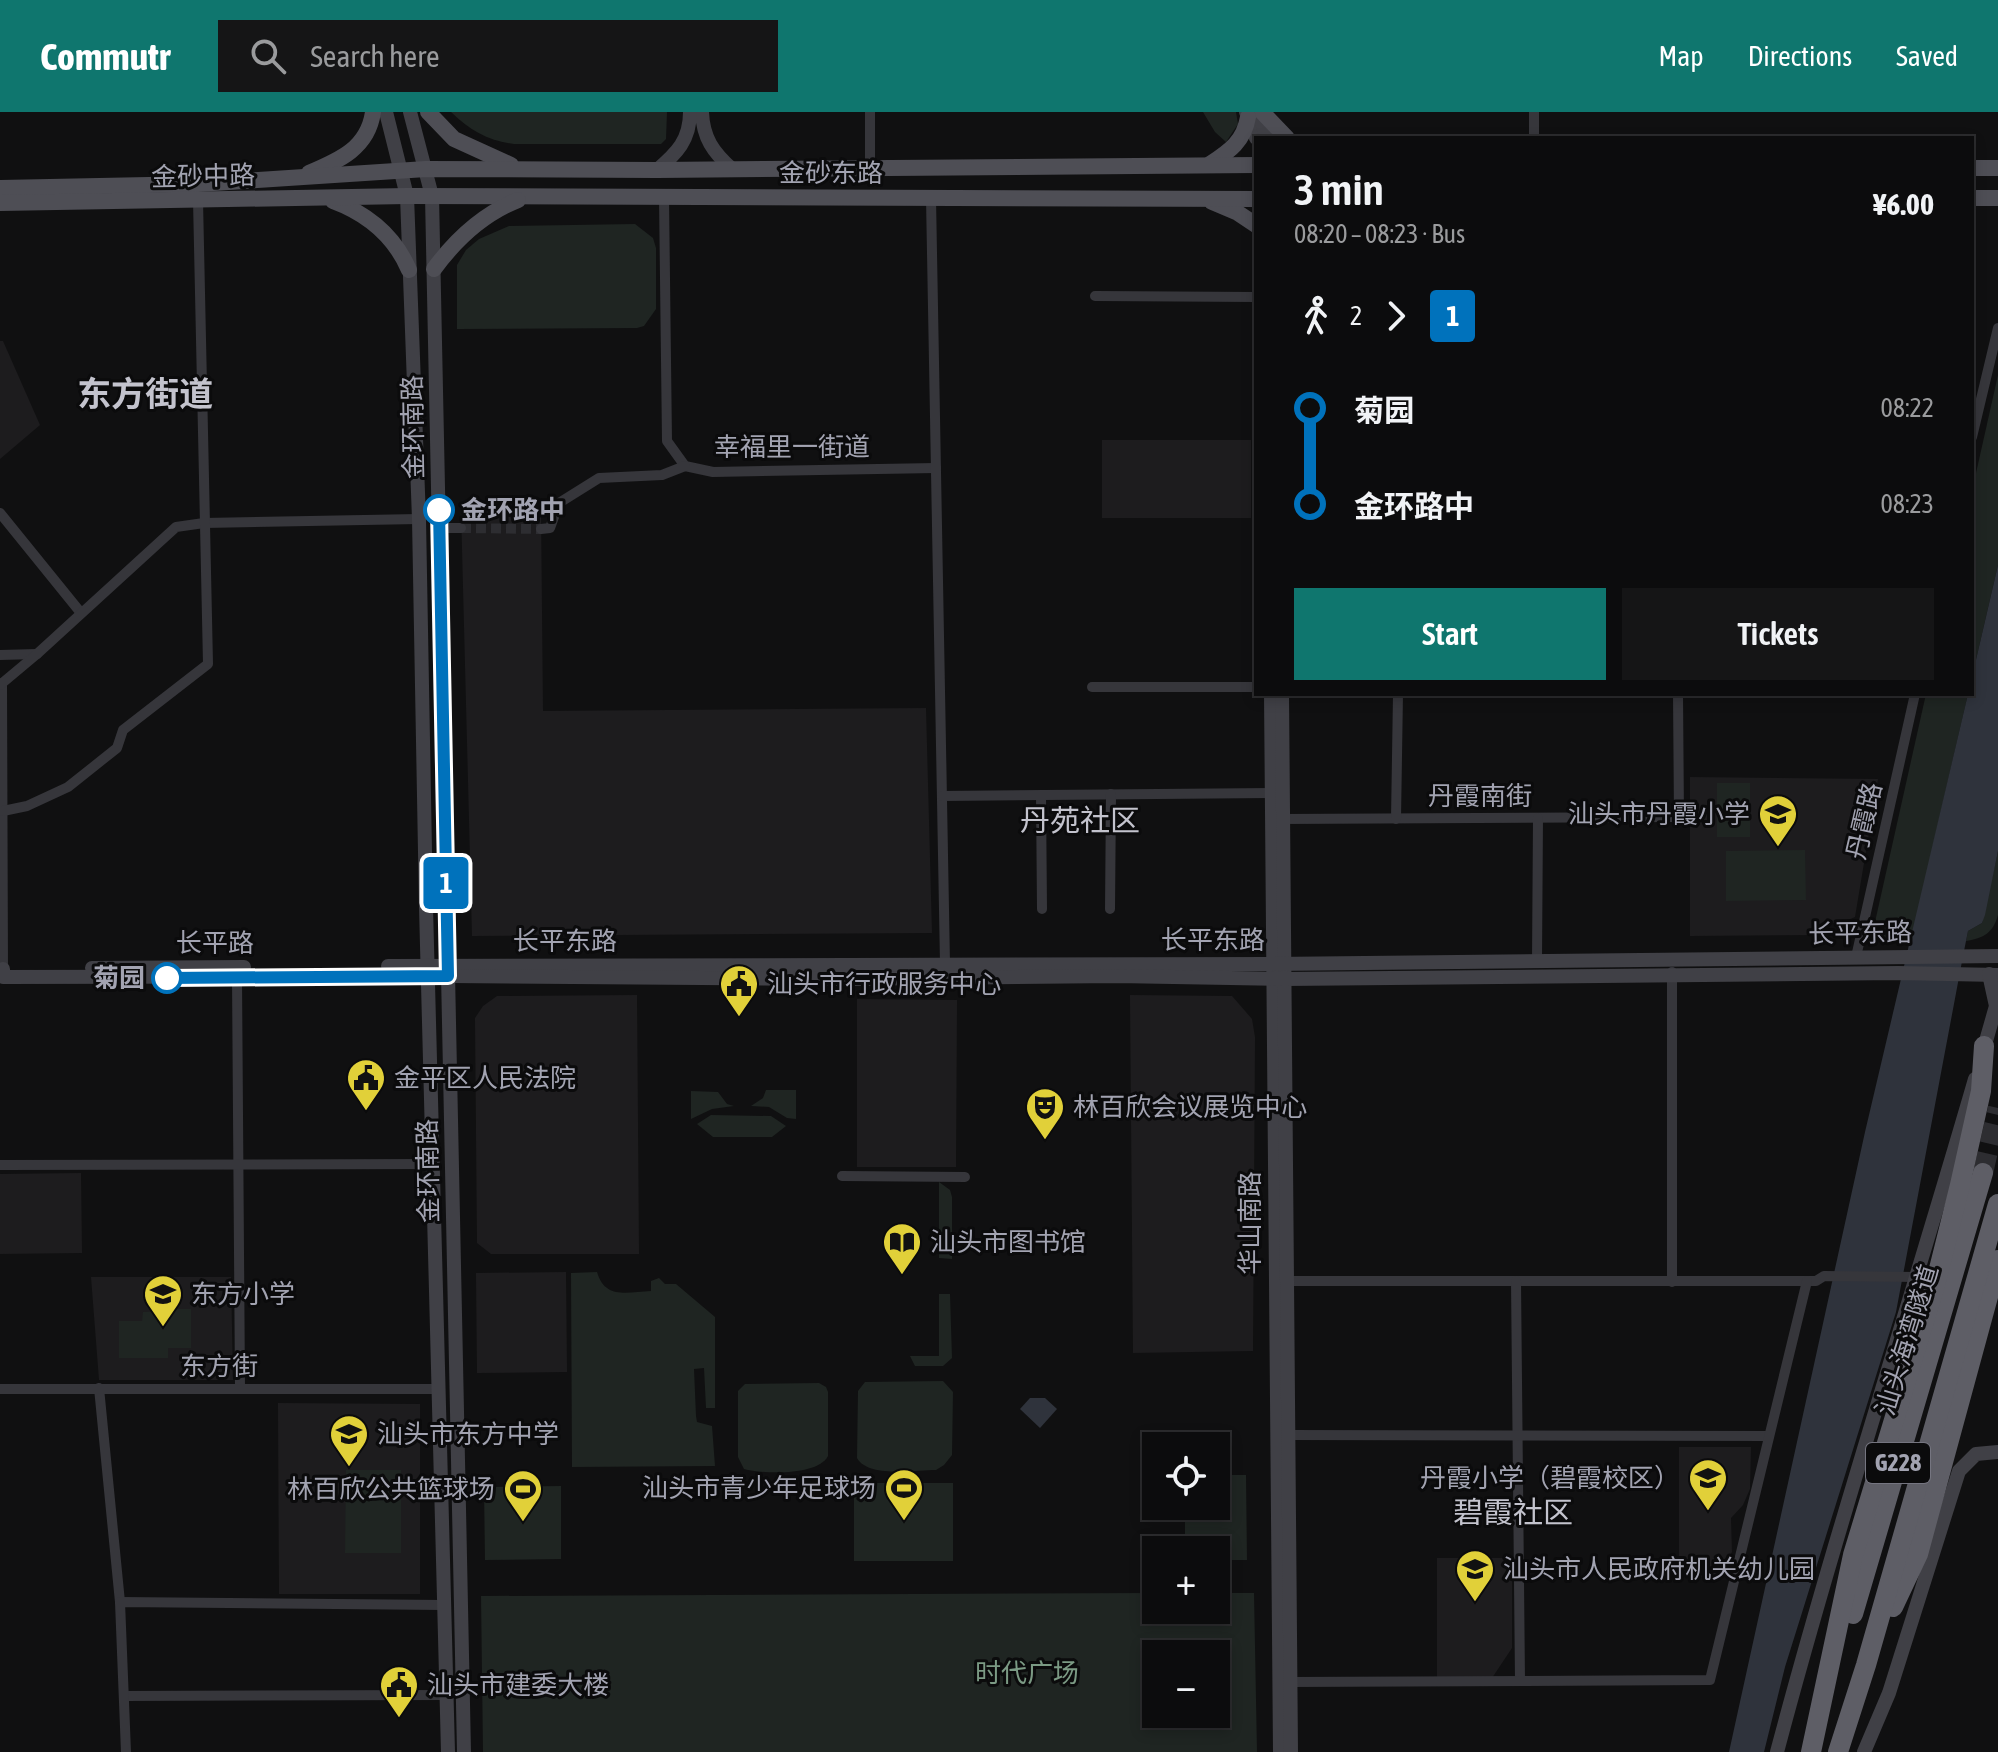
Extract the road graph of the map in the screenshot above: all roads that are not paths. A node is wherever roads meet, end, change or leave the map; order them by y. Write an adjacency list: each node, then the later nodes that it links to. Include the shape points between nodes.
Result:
1 (373, 112): 24 (main road, via 364,139 342,159)
2 (386, 112): 22 (street, 金环南路)
3 (410, 112): 18 (street, 金环南路)
4 (428, 112): 19 (main road, via 454,139)
5 (690, 112): 23 (street, via 681,150)
6 (702, 112): 20 (street, via 708,142)
7 (870, 112): 21 (street)
8 (1534, 112): 13 (street)
9 (1253, 113): 10 (street); 11 (street); 12 (main road); 14 (main road, via 1237,143)
10 (1256, 136)
11 (1266, 136)
12 (1284, 136)
13 (1534, 136)
14 (1210, 164): 15 (main road, 金砂东路); 21 (main road, 金砂东路)
15 (1254, 165)
16 (1974, 168): 17 (main road)
17 (1998, 168)
18 (426, 169): 19 (main road, 金砂东路); 22 (main road, 金砂东路); 27 (street, 金环南路)
19 (520, 169): 23 (main road, 金砂东路)
20 (732, 169): 21 (main road, 金砂东路); 23 (main road, 金砂东路)
21 (870, 169)
22 (401, 170): 24 (main road, 金砂中路); 26 (street, 金环南路)
23 (657, 170)
24 (301, 177): 25 (main road, 金砂中路)
25 (0, 188)
26 (407, 196): 27 (main road, 金砂东路); 30 (main road, 金砂中路); 40 (street, 金环南路)
27 (432, 196): 28 (main road, 金砂东路); 39 (street, 金环南路)
28 (528, 197): 29 (main road, 金砂东路); 39 (main road, via 468,230)
29 (664, 197): 31 (main road, 金砂东路); 45 (street, 幸福里一街道, via 667,441)
30 (324, 198): 36 (main road, 金砂中路); 40 (main road, via 382,230)
31 (931, 198): 32 (main road, 金砂东路); 46 (street)
32 (1199, 198): 35 (main road, 金砂东路); 38 (main road)
33 (1974, 198): 34 (main road)
34 (1998, 198)
35 (1254, 199)
36 (198, 200): 37 (main road, 金砂中路); 49 (street)
37 (0, 203)
38 (1254, 224)
39 (434, 269): 50 (street, 金环南路)
40 (409, 270): 48 (street, 金环南路)
41 (1095, 296): 42 (street)
42 (1254, 297)
43 (1998, 328): 44 (street)
44 (1974, 418)
45 (685, 466): 46 (street, 幸福里一街道, via 713,472); 52 (street, via 662,475 599,478 559,503 550,528)
46 (936, 468): 67 (street)
47 (0, 513): 53 (street)
48 (419, 519): 49 (street); 79 (street, 金环南路)
49 (204, 523): 53 (street, via 176,527); 68 (street, via 208,664 123,730 117,748 68,787)
50 (439, 528): 51 (street); 80 (street, 金环南路)
51 (461, 528)
52 (541, 529)
53 (81, 613): 54 (street)
54 (37, 654): 55 (street); 56 (street)
55 (0, 655)
56 (1, 684): 68 (street)
57 (1092, 687): 58 (street)
58 (1254, 687)
59 (1271, 696): 64 (street, 华山南路)
60 (1282, 696): 70 (street, 华山南路)
61 (1398, 696): 71 (street)
62 (1678, 696): 69 (street, 丹霞南街, via 1679,817)
63 (1915, 696): 75 (street, 丹霞路)
64 (1271, 793): 65 (street); 81 (street, 华山南路)
65 (1111, 794): 66 (street); 73 (street)
66 (1041, 795): 67 (street); 72 (street)
67 (942, 796): 77 (street)
68 (3, 811): 82 (street)
69 (1538, 818): 71 (street, 丹霞南街); 76 (street)
70 (1281, 819): 71 (street, 丹霞南街); 81 (street, 华山南路)
71 (1396, 819)
72 (1042, 909)
73 (1110, 909)
74 (1995, 953): 75 (street, 长平东路)
75 (1856, 957): 78 (street, 长平东路)
76 (1537, 960): 78 (street, 长平东路); 81 (street, 长平东路)
77 (945, 964): 80 (street, 长平东路); 81 (street, 长平东路)
78 (1672, 968): 81 (street, 长平东路); 83 (street, 长平东路); 98 (street)
79 (427, 971): 80 (street, 长平东路); 82 (street, 长平路); 84 (street, 长平路); 87 (street, 金环南路)
80 (448, 971): 81 (street, 长平东路, via 811,979); 116 (street, 金环南路)
81 (1278, 971): 95 (street, 华山南路); 117 (street, 华山南路)
82 (2, 973): 84 (street, 长平路)
83 (1994, 974): 85 (street, via 1996,1006)
84 (237, 977): 86 (street)
85 (1984, 1046): 94 (street); 120 (highway, via 1981,1091 1957,1200 1853,1555)
86 (238, 1164): 87 (street); 88 (street); 100 (street)
87 (433, 1164): 102 (street, 金环南路)
88 (0, 1165)
89 (1983, 1173): 120 (highway, 汕头海湾隧道 / G228)
90 (842, 1176): 91 (street)
91 (965, 1177)
92 (1998, 1204): 109 (highway, 汕头海湾隧道 / G228)
93 (1998, 1260): 109 (highway, via 1918,1554)
94 (1913, 1277): 97 (street, via 1824,1276); 119 (street)
95 (1286, 1281): 96 (street); 103 (street, 华山南路)
96 (1516, 1281): 98 (street); 104 (street)
97 (1807, 1281): 98 (street); 105 (street)
98 (1672, 1282)
99 (99, 1388): 100 (street, 东方街); 101 (street, 东方街); 107 (street)
100 (240, 1388): 102 (street, 东方街)
101 (0, 1389)
102 (439, 1389): 108 (street, 金环南路)
103 (1287, 1435): 104 (street); 111 (street, 华山南路)
104 (1518, 1436): 105 (street); 110 (street)
105 (1769, 1436): 110 (street, via 1710,1680)
106 (1998, 1452): 122 (street, via 1976,1454 1959,1471 1889,1693)
107 (120, 1602): 108 (street); 113 (street)
108 (444, 1605): 112 (street, 金环南路)
109 (1866, 1665): 121 (highway, 汕头海湾隧道 / G228)
110 (1520, 1681): 111 (street)
111 (1290, 1682): 118 (street, 华山南路)
112 (447, 1695): 113 (street); 115 (street, 金环南路)
113 (124, 1696): 114 (street)
114 (126, 1752)
115 (448, 1752)
116 (464, 1752)
117 (1280, 1752)
118 (1291, 1752)
119 (1777, 1752)
120 (1811, 1752)
121 (1838, 1752)
122 (1864, 1752)

